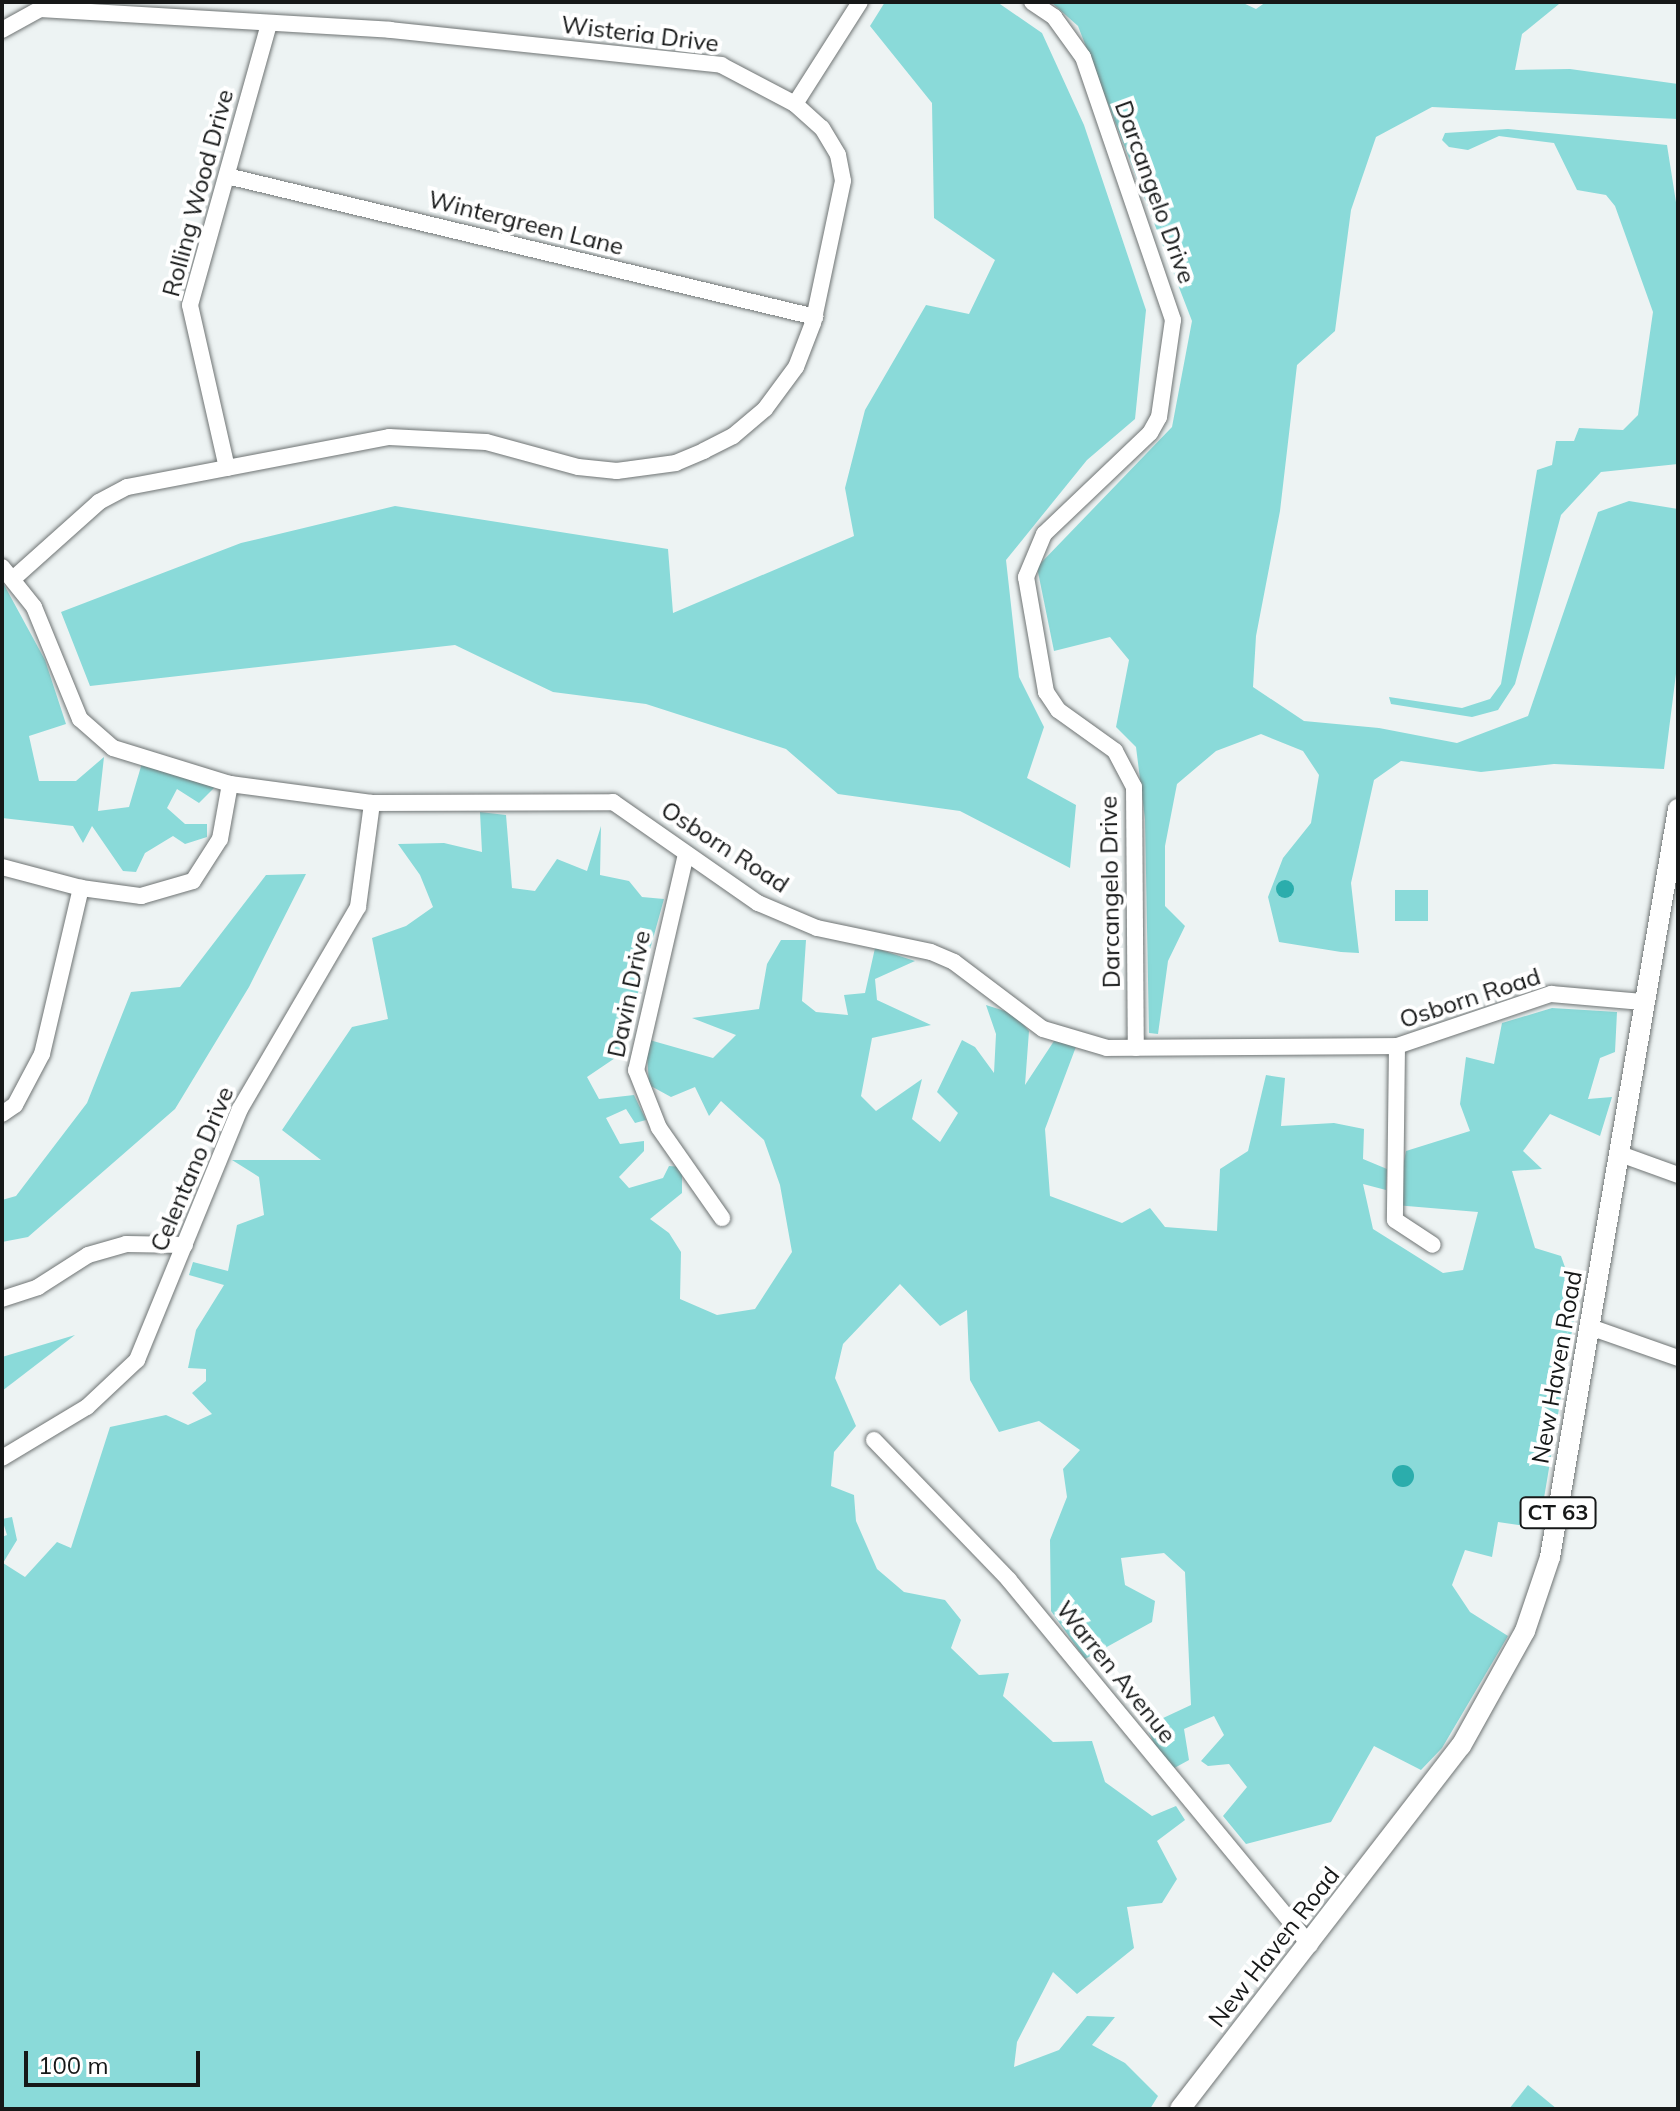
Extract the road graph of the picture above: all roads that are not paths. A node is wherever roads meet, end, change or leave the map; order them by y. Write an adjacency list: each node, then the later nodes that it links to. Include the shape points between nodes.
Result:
1 (860, 2): 5 (street)
2 (1032, 2): 19 (street, Darcangelo Drive, via 1054,17 1083,57 1173,320 1159,417 1150,433 1044,534 1026,577 1046,692 1058,710 1115,751 1134,787)
3 (269, 24): 4 (street, Wisteria Drive, via 40,9); 5 (street, Wisteria Drive, via 390,30 721,65); 6 (street, Rolling Wood Drive)
4 (2, 30)
5 (795, 104): 7 (street, Wisteria Drive, via 822,128 838,155 843,181)
6 (227, 176): 7 (street, Wintergreen Lane); 8 (street, Rolling Wood Drive, via 190,305)
7 (815, 317): 8 (street, Wisteria Drive, via 796,367 765,409 733,436 676,463 617,471 578,467 486,442 389,437)
8 (227, 468): 9 (street, Wisteria Drive, via 127,487 99,502)
9 (8, 572): 10 (street, Osborn Road, via 34,607 80,719 94,736 113,748)
10 (230, 784): 11 (street, Osborn Road); 16 (street, via 220,839 193,881 141,896)
11 (372, 803): 14 (street, Osborn Road, via 613,802); 24 (street, Celentano Drive, via 358,907 240,1109)
12 (1678, 809): 13 (main road, New Haven Road / CT 63)
13 (1676, 837): 17 (main road, New Haven Road / CT 63)
14 (686, 854): 19 (street, Osborn Road, via 758,903 817,928 931,952 954,962 1043,1029 1107,1048); 23 (street, Davin Drive, via 636,1070 659,1128)
15 (2, 867): 16 (street)
16 (81, 888): 20 (street, via 42,1054 15,1105)
17 (1643, 1002): 18 (street, Osborn Road, via 1551,994); 21 (main road, New Haven Road / CT 63)
18 (1397, 1046): 19 (street, Osborn Road); 25 (street, via 1395,1220)
19 (1136, 1048)
20 (2, 1114)
21 (1620, 1154): 22 (street); 27 (main road, New Haven Road / CT 63)
22 (1678, 1175)
23 (722, 1218)
24 (185, 1245): 26 (street, via 126,1244 88,1255 38,1287); 30 (street, Celentano Drive, via 137,1360 87,1407)
25 (1433, 1245)
26 (2, 1299)
27 (1590, 1327): 28 (street); 31 (main road, New Haven Road / CT 63, via 1550,1557 1525,1631 1461,1746)
28 (1678, 1358)
29 (874, 1440): 31 (street, Warren Avenue, via 1009,1580)
30 (2, 1458)
31 (1310, 1945): 32 (main road, New Haven Road / CT 63)
32 (1180, 2109)

